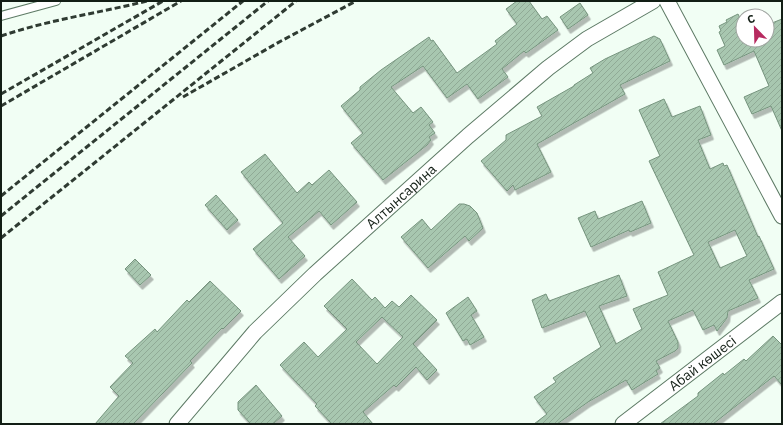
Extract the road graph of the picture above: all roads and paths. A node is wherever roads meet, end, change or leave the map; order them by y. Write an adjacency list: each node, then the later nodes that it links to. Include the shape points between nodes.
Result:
1 (56, 1): 4 (lane)
2 (653, 1): 7 (street, Алтынсарина, via 587,39 548,68 468,136 315,274 255,332)
3 (667, 1): 5 (street)
4 (1, 16)
5 (782, 216)
6 (782, 302): 8 (street, Абай көшесі)
7 (177, 424)
8 (623, 424)

